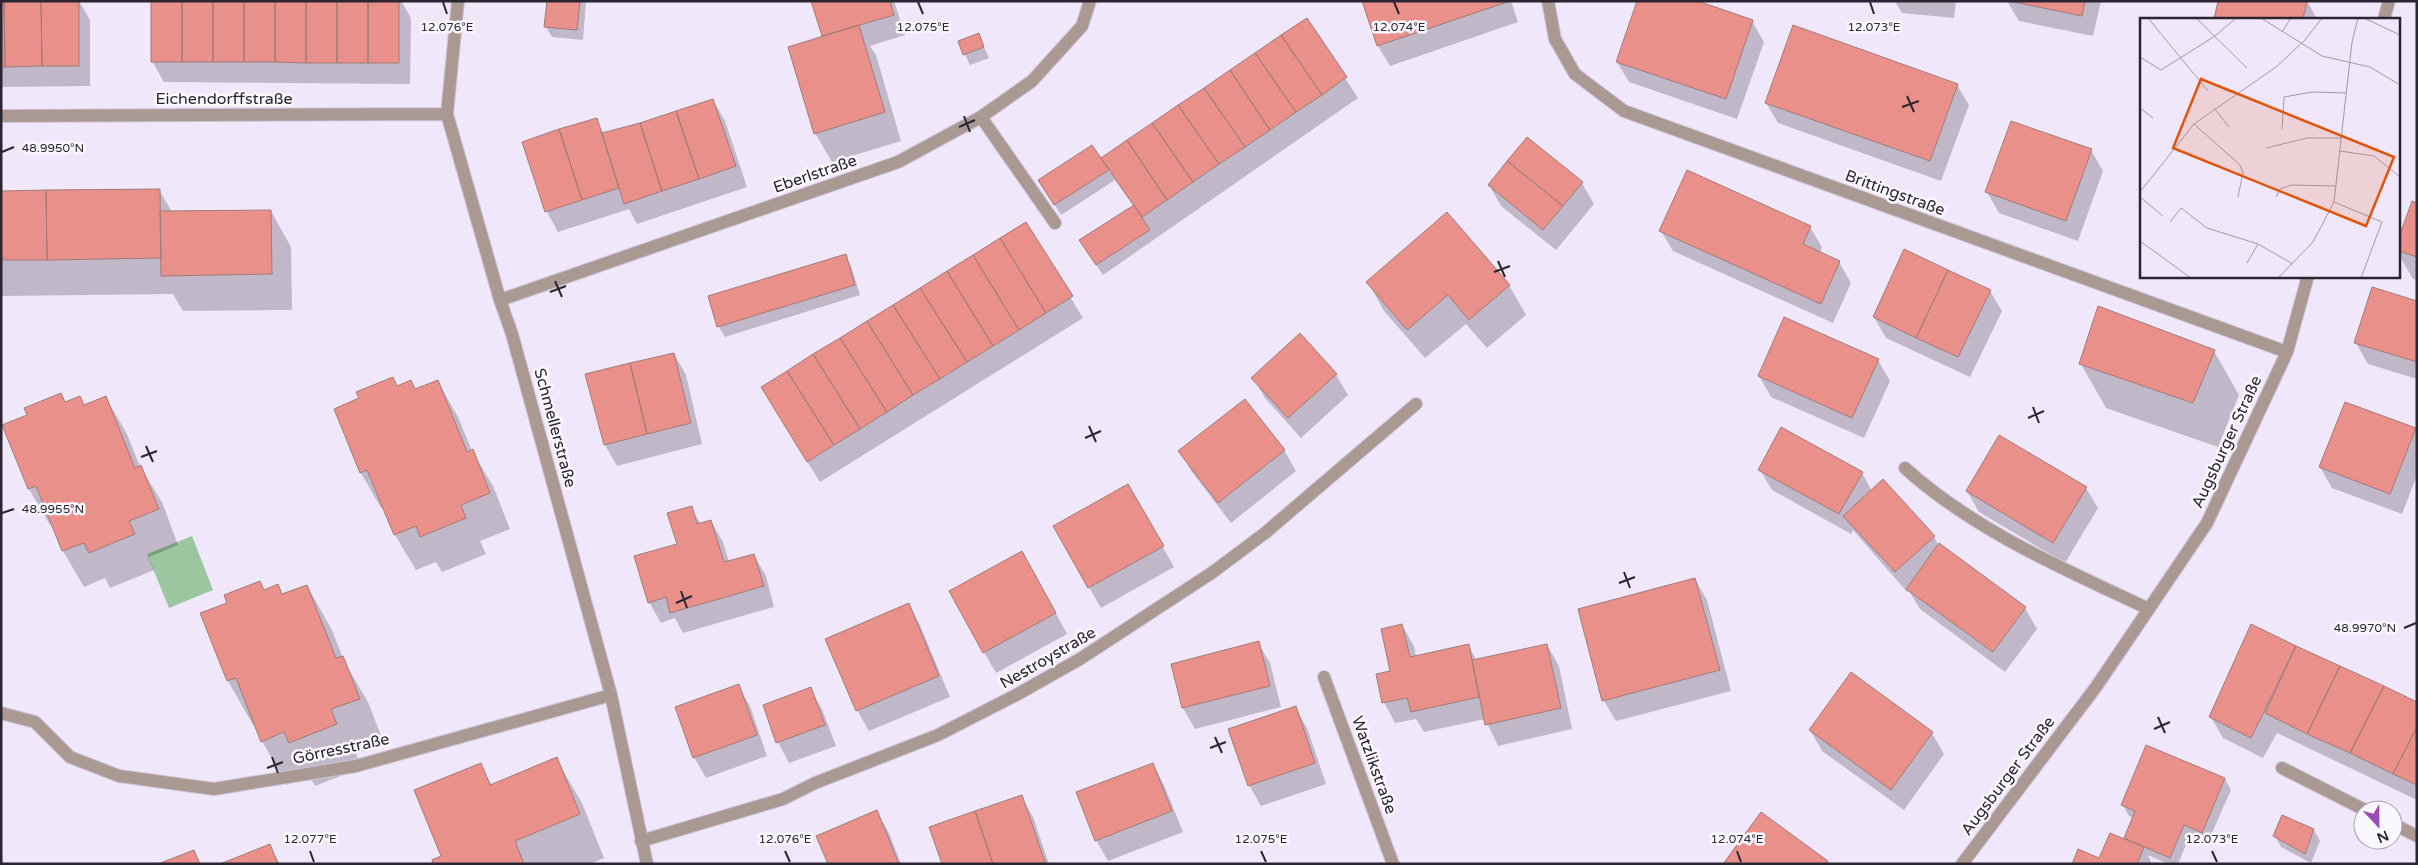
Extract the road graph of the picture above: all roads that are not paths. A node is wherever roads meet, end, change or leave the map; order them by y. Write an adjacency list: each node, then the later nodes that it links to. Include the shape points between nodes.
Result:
1 (458, 1): 6 (street, Schmellerstraße)
2 (1090, 1): 8 (street, Eberlstraße, via 1082,26 1032,81)
3 (1548, 1): 12 (street, Brittingstraße, via 1555,39 1575,74 1624,111)
4 (2389, 1): 5 (street)
5 (2384, 18)
6 (447, 114): 7 (street, Eichendorffstraße); 11 (street, Schmellerstraße)
7 (1, 116)
8 (981, 117): 9 (street); 11 (street, Eberlstraße, via 898,162)
9 (1055, 223)
10 (2307, 278): 12 (street, Augsburger Straße)
11 (500, 300): 17 (street, Schmellerstraße)
12 (2287, 352): 15 (street, Augsburger Straße, via 2208,523)
13 (1416, 404): 23 (street, Nestroystraße, via 1265,533 1213,572 1080,659 1018,694 938,735 815,783 783,799)
14 (1905, 468): 15 (street, via 1929,490 2033,554)
15 (2149, 609): 26 (street, Augsburger Straße, via 2096,687)
16 (1324, 677): 25 (street, Watzlikstraße)
17 (611, 695): 18 (street, Görresstraße, via 356,766 214,789 119,776 70,757 35,722); 23 (street, Schmellerstraße)
18 (1, 713)
19 (2282, 768): 20 (street)
20 (2353, 804)
21 (2403, 829): 22 (street)
22 (2417, 836)
23 (641, 841): 24 (street, Schmellerstraße)
24 (647, 864)
25 (1393, 864)
26 (1962, 864)

